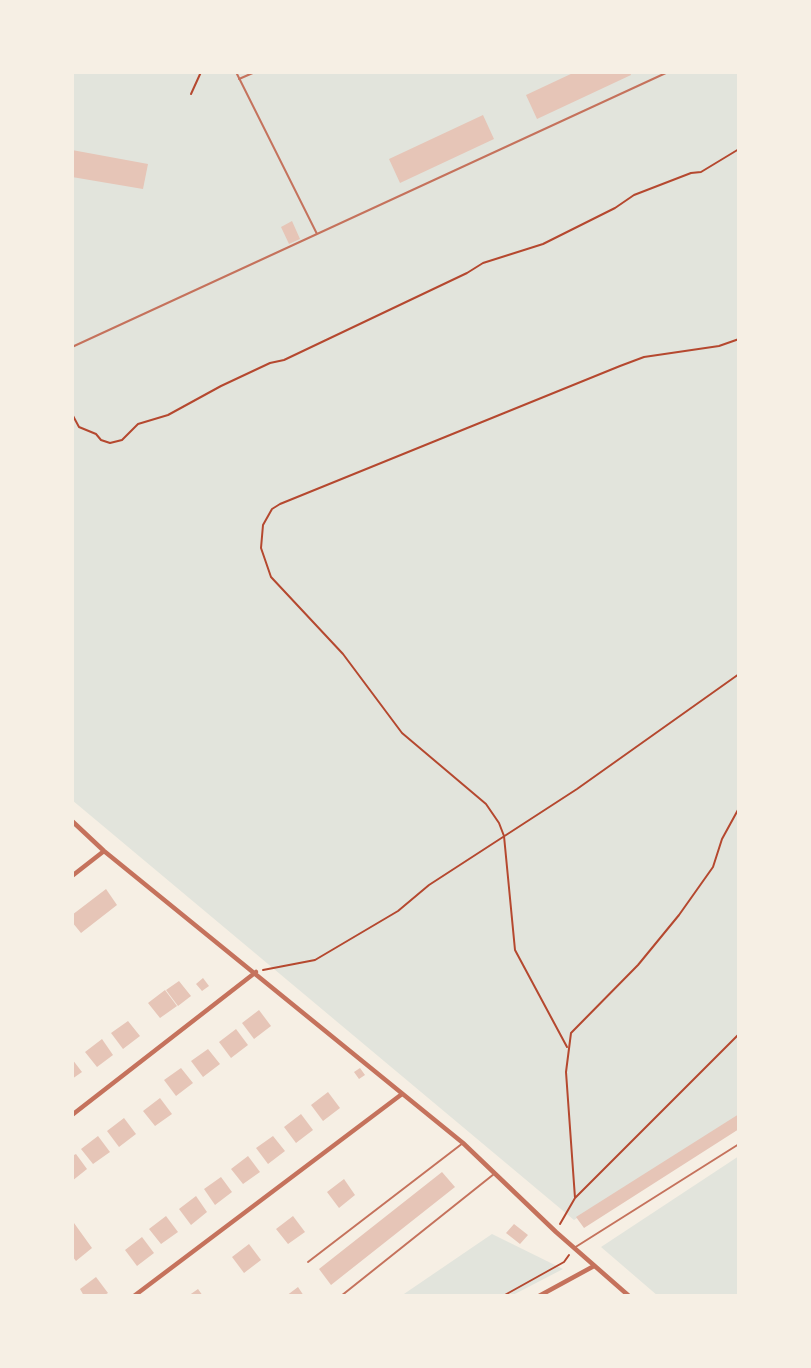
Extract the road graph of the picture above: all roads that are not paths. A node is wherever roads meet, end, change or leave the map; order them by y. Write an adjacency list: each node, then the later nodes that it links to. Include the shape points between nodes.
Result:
1 (236, 72): 4 (lane)
2 (255, 72): 4 (lane)
3 (668, 72): 5 (lane)
4 (240, 79): 5 (lane)
5 (317, 234): 6 (lane)
6 (72, 347)
7 (72, 821): 8 (street)
8 (104, 851): 9 (street); 10 (street)
9 (72, 876)
10 (256, 972): 11 (street); 12 (street)
11 (402, 1094): 13 (street); 19 (street)
12 (72, 1115)
13 (463, 1143): 15 (street); 17 (lane)
14 (739, 1144): 16 (lane)
15 (494, 1174): 16 (street); 20 (lane)
16 (574, 1248): 18 (street)
17 (308, 1262)
18 (594, 1266): 21 (street); 22 (street)
19 (134, 1296)
20 (341, 1296)
21 (539, 1296)
22 (629, 1296)

